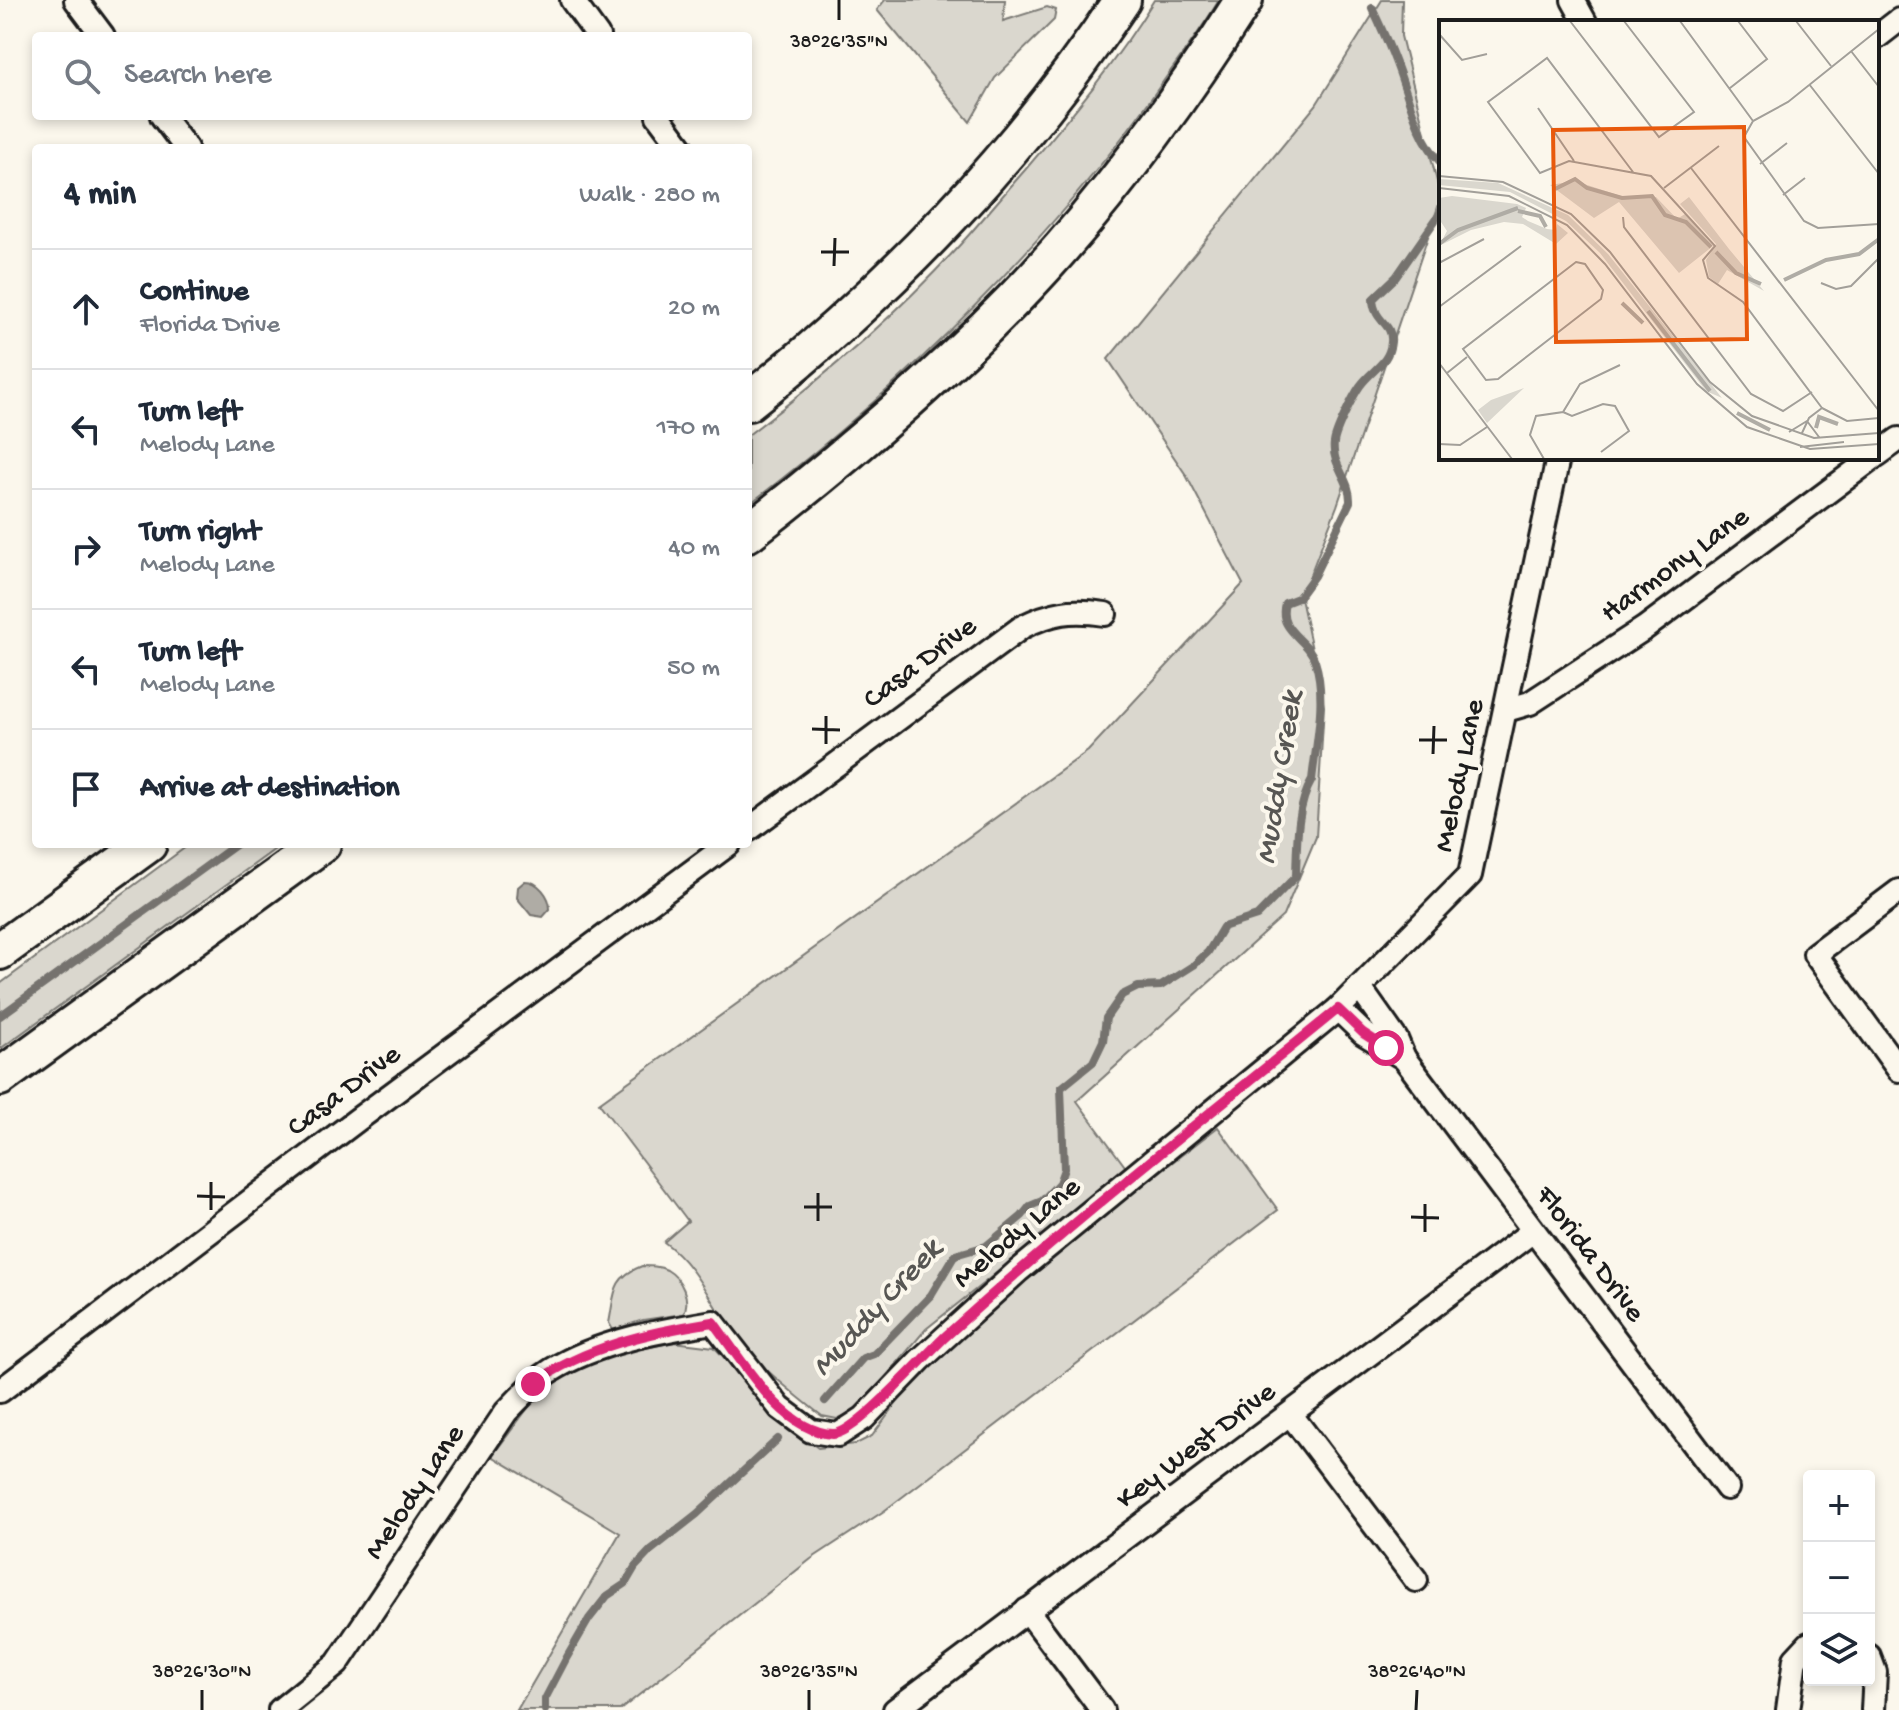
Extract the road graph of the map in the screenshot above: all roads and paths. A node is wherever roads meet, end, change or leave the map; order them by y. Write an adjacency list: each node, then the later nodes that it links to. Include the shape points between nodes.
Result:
1 (76, 0): 8 (street)
2 (572, 0): 9 (street)
3 (1122, 0): 15 (highway, via 1044,108 971,193 844,322)
4 (1244, 0): 20 (highway, via 1140,152 1013,300 874,431)
5 (1573, 0): 6 (street)
6 (1584, 20)
7 (1899, 20): 10 (street)
8 (100, 32)
9 (595, 32)
10 (1879, 35)
11 (165, 120): 13 (street)
12 (661, 120): 14 (street)
13 (183, 144)
14 (679, 144)
15 (752, 399)
16 (1899, 439): 17 (street, Harmony Lane)
17 (1879, 453)
18 (1558, 460): 22 (street, Melody Lane)
19 (1870, 460): 22 (street, Harmony Lane, via 1645,628 1530,703)
20 (752, 530)
21 (1105, 614): 23 (street, Casa Drive, via 1079,610 1045,615 1022,627)
22 (1506, 710): 29 (street, Melody Lane, via 1470,875)
23 (752, 827)
24 (142, 848): 28 (highway)
25 (316, 848): 33 (highway)
26 (724, 848): 35 (street, Casa Drive)
27 (1899, 891): 32 (street, via 1815,954)
28 (0, 951)
29 (1360, 988): 30 (street, Melody Lane); 31 (street, Florida Drive)
30 (1338, 1009): 31 (street, Florida Drive, via 1363,1033); 42 (street, Melody Lane, via 1018,1271 864,1418 838,1435 811,1431 780,1408 713,1322 599,1349 552,1370 506,1412 337,1664)
31 (1404, 1058): 34 (street, Florida Drive)
32 (1899, 1070)
33 (0, 1077)
34 (1533, 1231): 36 (street, Key West Drive); 37 (street, Florida Drive)
35 (0, 1391)
36 (1291, 1415): 38 (street); 39 (street, Key West Drive)
37 (1727, 1488)
38 (1416, 1580)
39 (1027, 1610): 43 (street, Key West Drive); 44 (street)
40 (1803, 1650): 45 (street, via 1795,1659)
41 (1874, 1686): 46 (street)
42 (280, 1710)
43 (895, 1710)
44 (1102, 1710)
45 (1788, 1710)
46 (1873, 1710)

